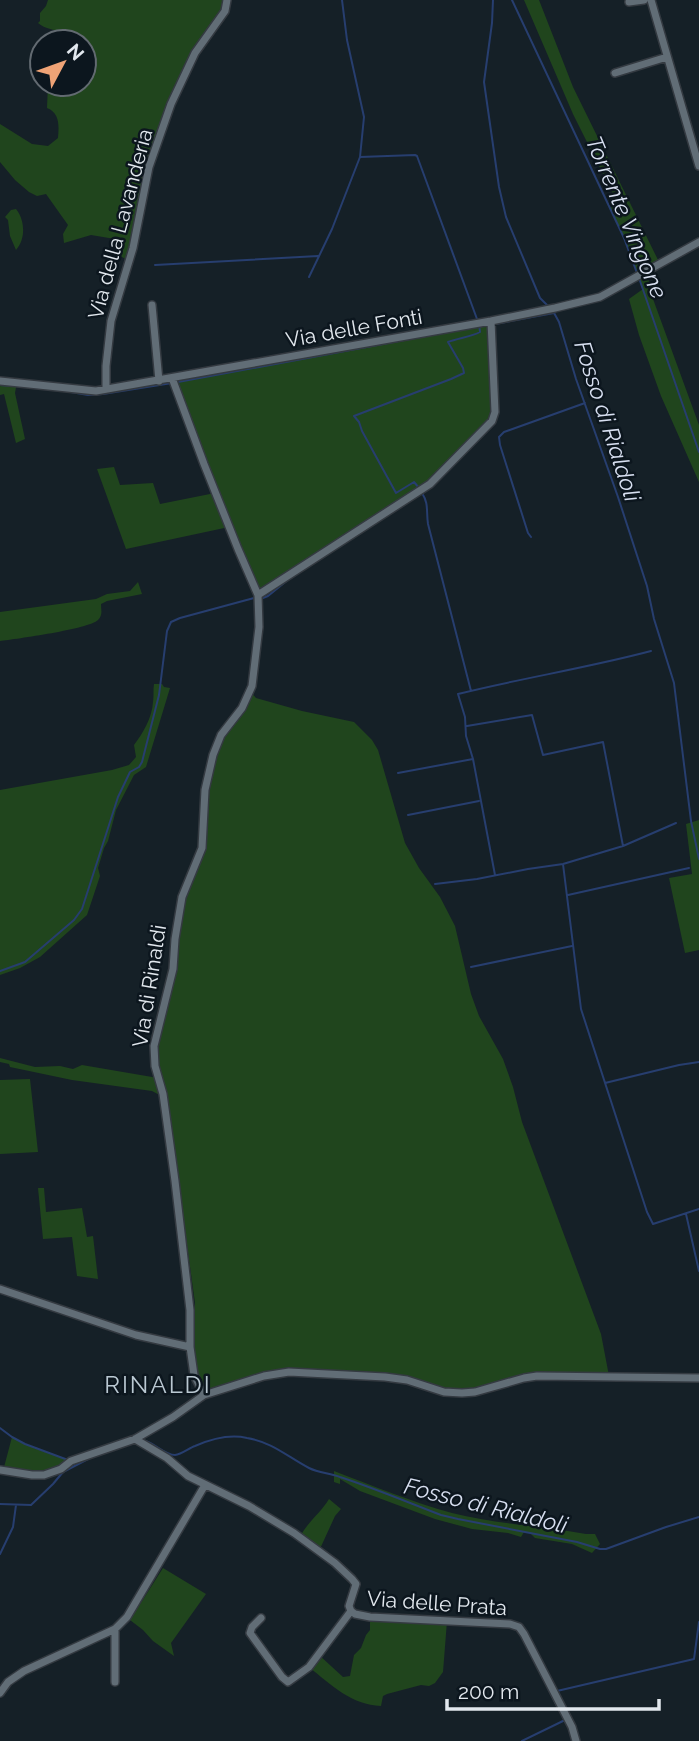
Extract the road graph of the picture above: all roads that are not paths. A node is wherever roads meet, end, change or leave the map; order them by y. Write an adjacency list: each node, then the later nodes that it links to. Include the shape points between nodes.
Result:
1 (227, 0): 14 (street, Via della Lavanderia, via 171,104 149,167 133,248 111,321)
2 (644, 0): 4 (street)
3 (651, 0): 5 (street)
4 (629, 2)
5 (667, 57): 6 (street); 7 (street)
6 (615, 73)
7 (699, 166)
8 (699, 242): 10 (street, Via delle Fonti, via 600,297)
9 (152, 304): 13 (street)
10 (491, 321): 11 (street, Via delle Fonti); 15 (street, via 492,421 429,484)
11 (172, 378): 13 (street, Via delle Fonti); 15 (street, Via di Rinaldi)
12 (0, 381): 14 (street, Via delle Fonti)
13 (159, 381): 14 (street, Via delle Fonti)
14 (106, 389)
15 (258, 595): 17 (street, Via di Rinaldi, via 252,686 213,755 205,790 202,848 182,897 173,969 154,1046 180,1219)
16 (0, 1289): 17 (street, via 136,1335)
17 (190, 1347): 19 (street, Via di Rinaldi, via 194,1375)
18 (699, 1378): 19 (street, via 537,1376 461,1393 384,1377 289,1372)
19 (204, 1395): 20 (street)
20 (135, 1439): 21 (street, via 44,1475); 22 (street, Via delle Prata)
21 (0, 1470)
22 (205, 1485): 23 (street, Via delle Prata, via 294,1533 335,1563 356,1584); 25 (street)
23 (351, 1611): 24 (street, via 309,1667 288,1682 250,1633); 28 (street, Via delle Prata, via 370,1617 519,1627)
24 (261, 1618)
25 (115, 1629): 26 (street); 27 (street, via 24,1671)
26 (116, 1682)
27 (0, 1693)
28 (576, 1741)

